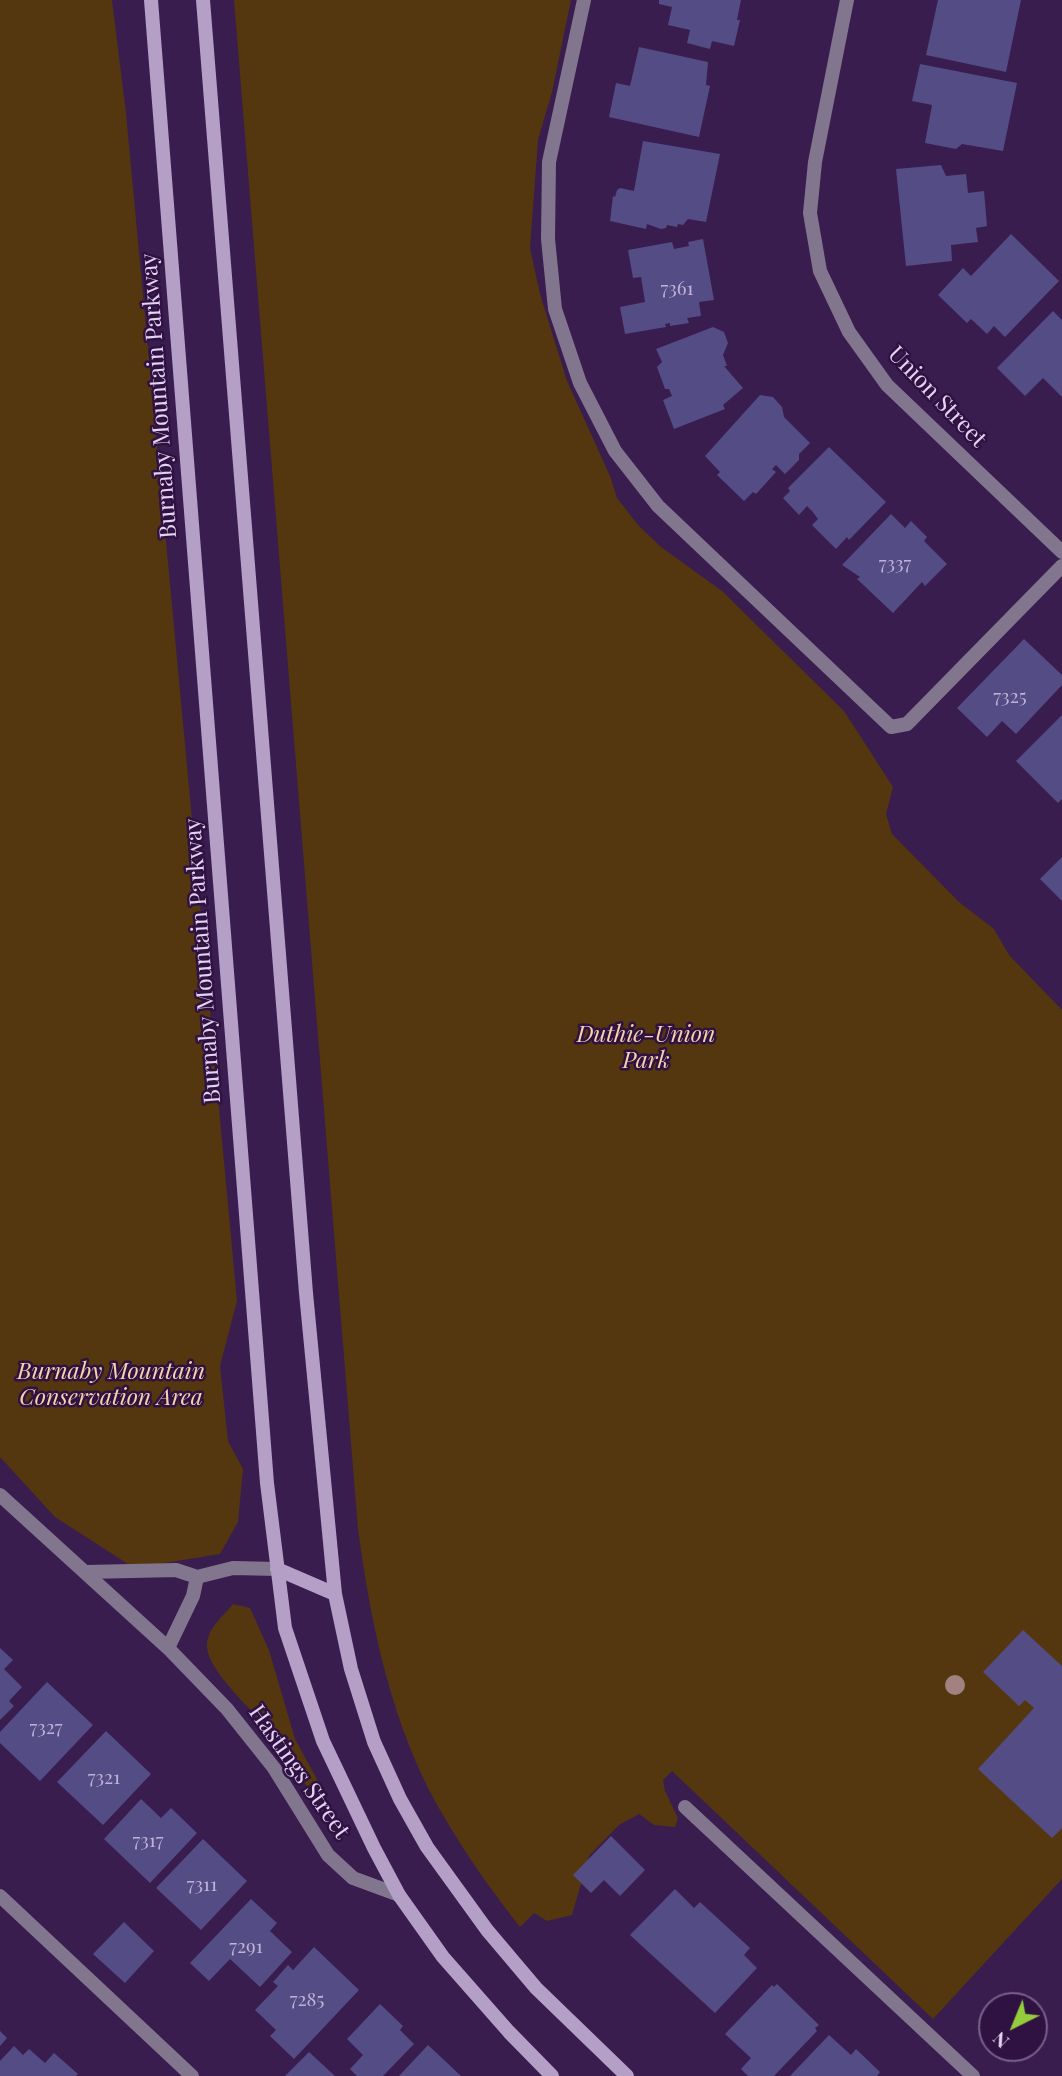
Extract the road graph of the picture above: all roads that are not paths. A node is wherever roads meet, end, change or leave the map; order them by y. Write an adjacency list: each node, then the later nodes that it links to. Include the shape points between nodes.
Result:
1 (150, 0): 8 (main road, Burnaby Mountain Parkway)
2 (203, 0): 11 (main road, via 306,1293)
3 (584, 0): 6 (street, via 549,162 548,239 555,309 580,383 615,451 658,506 891,727 907,724)
4 (847, 0): 5 (street, Union Street, via 815,162 810,213 820,271 849,332 887,385)
5 (1062, 552)
6 (1062, 566)
7 (2, 1499): 9 (street, Hastings Street)
8 (277, 1569): 10 (street, via 233,1568); 11 (main road); 14 (main road, Burnaby Mountain Parkway, via 285,1628 323,1741)
9 (87, 1572): 10 (street, via 176,1570); 12 (street, Hastings Street)
10 (197, 1577): 12 (street)
11 (335, 1594): 18 (main road, via 351,1669 374,1742 427,1847 536,1988)
12 (168, 1648): 14 (street, Hastings Street, via 227,1709 274,1768 327,1855 353,1878)
13 (685, 1807): 19 (street)
14 (399, 1895): 17 (main road, via 443,1957)
15 (0, 1896): 16 (street)
16 (192, 2076)
17 (552, 2076)
18 (626, 2076)
19 (973, 2076)

